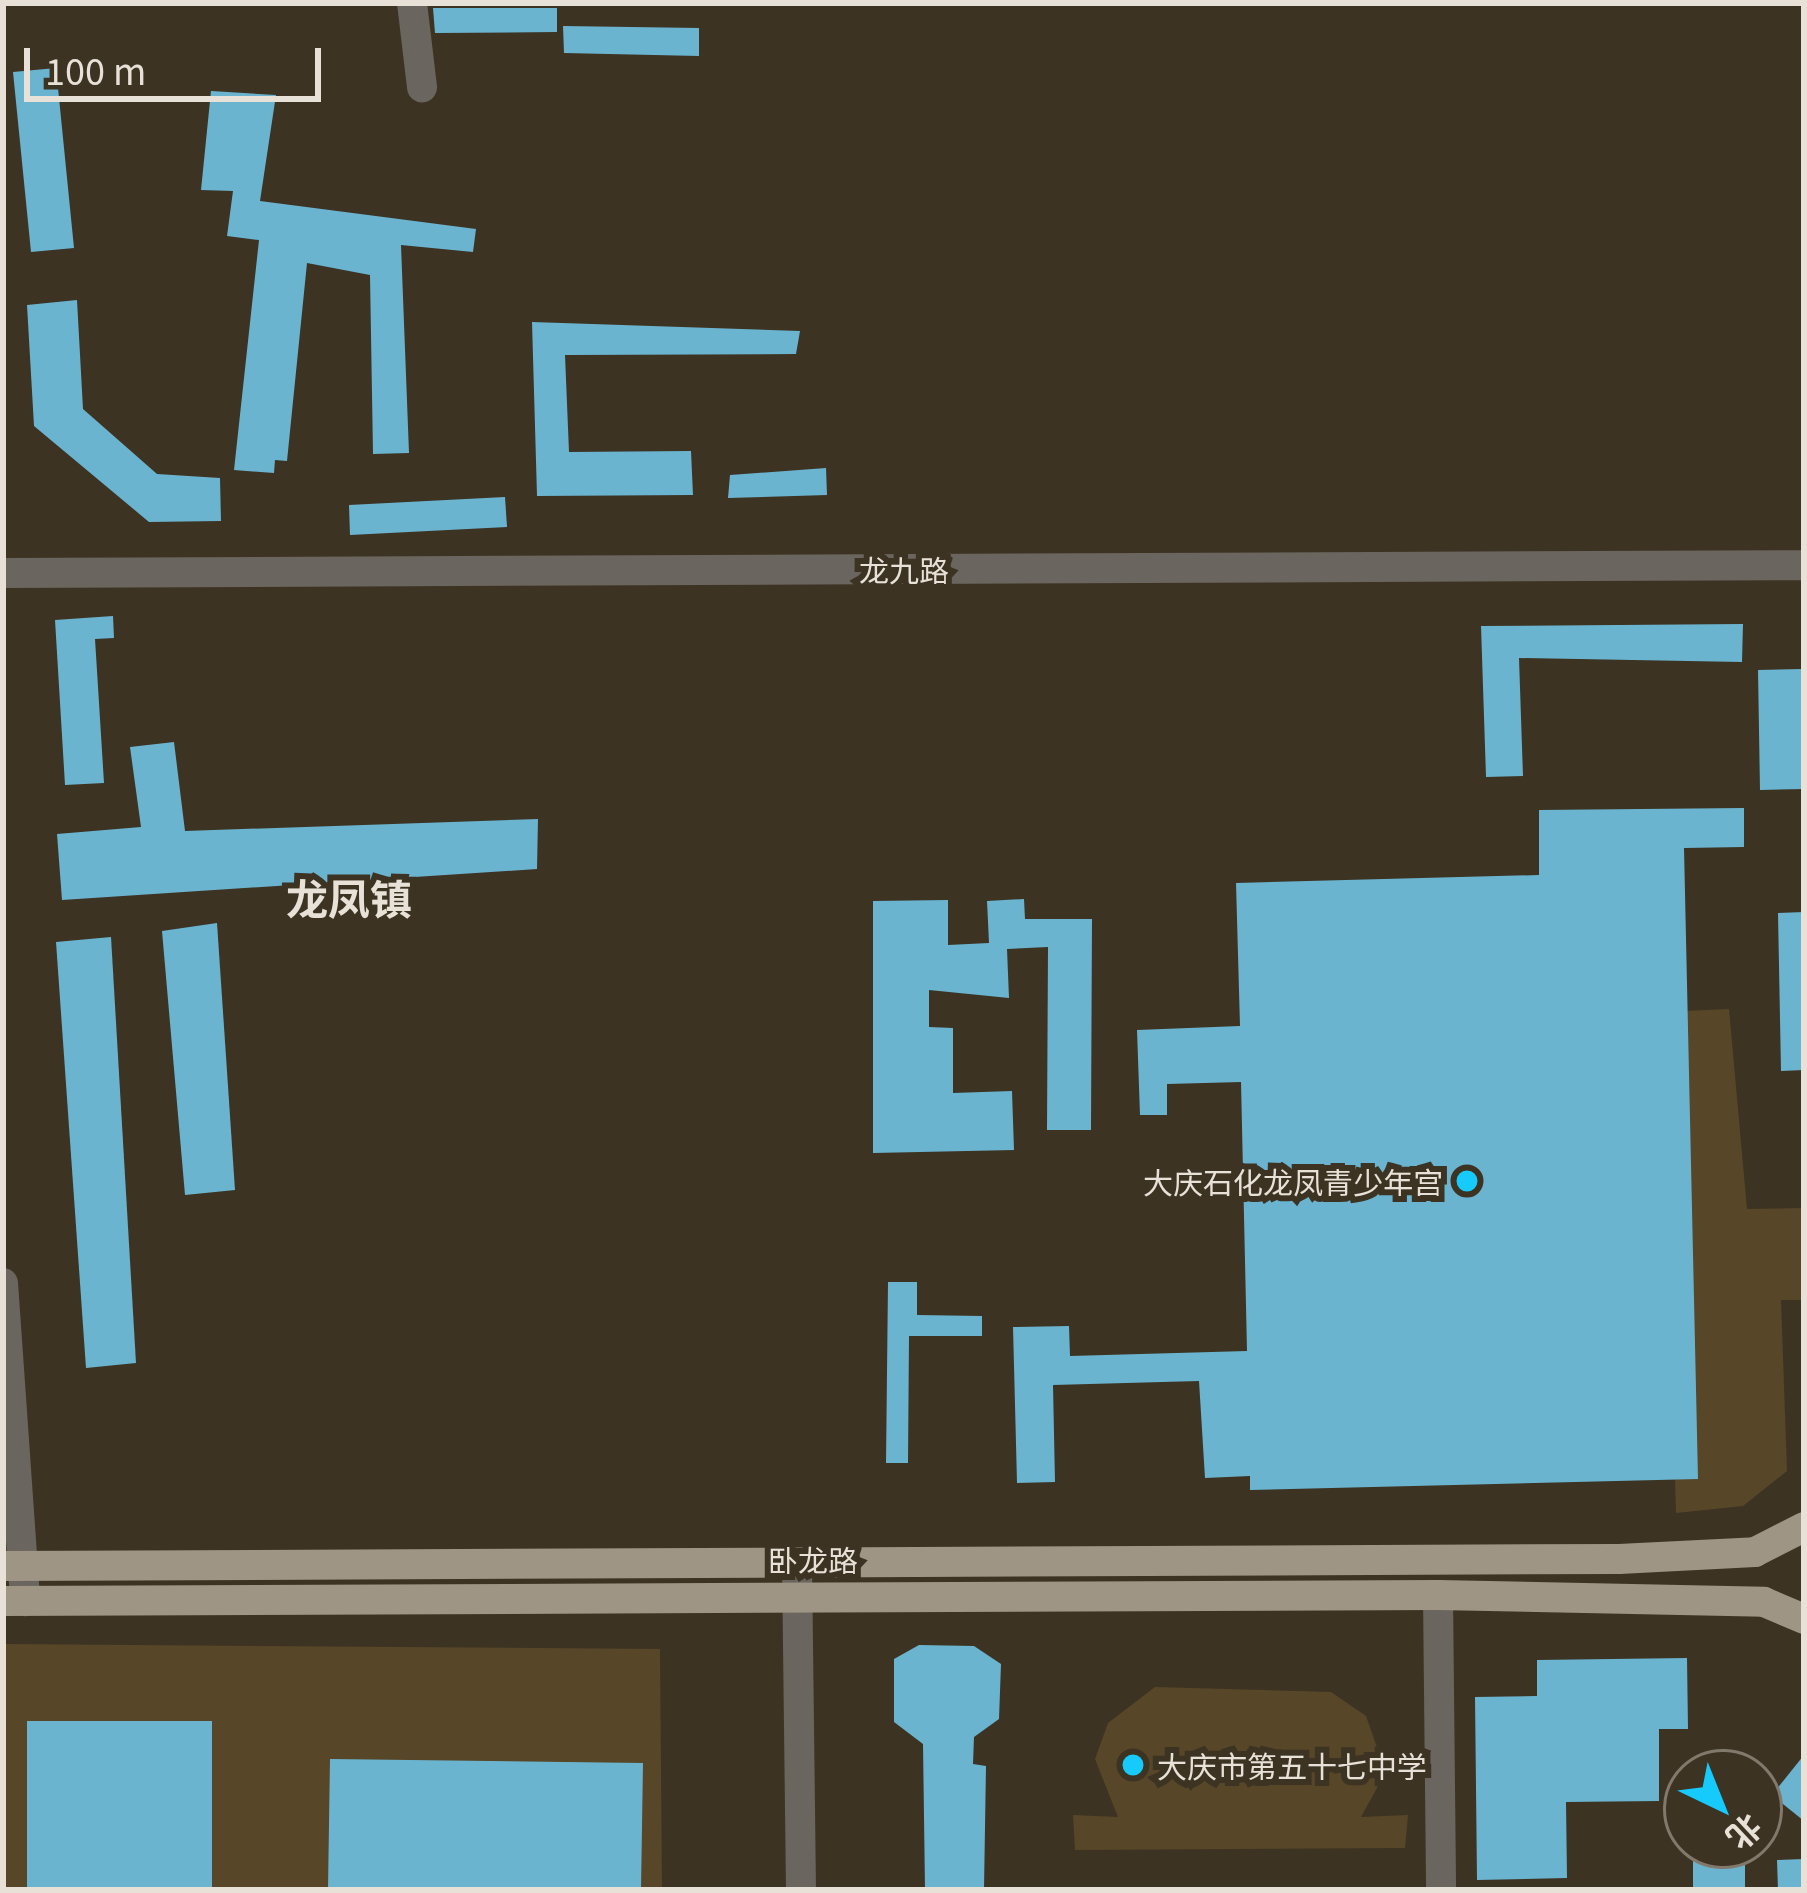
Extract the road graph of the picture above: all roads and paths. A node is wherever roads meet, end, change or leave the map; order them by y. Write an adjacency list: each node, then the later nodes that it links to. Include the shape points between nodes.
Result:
1 (412, 3): 2 (street)
2 (422, 87)
3 (1804, 566): 4 (street, 龙九路)
4 (3, 573)
5 (3, 1282): 8 (street)
6 (1804, 1527): 7 (main road, 卧龙路, via 1755,1552 1618,1559)
7 (797, 1563): 8 (main road, 卧龙路); 10 (street)
8 (13, 1566): 11 (street)
9 (1438, 1594): 10 (main road, 卧龙路); 12 (main road, 卧龙路, via 1764,1602); 14 (street)
10 (797, 1595): 11 (main road, 卧龙路); 13 (street)
11 (14, 1601)
12 (1804, 1619)
13 (801, 1890)
14 (1441, 1890)

